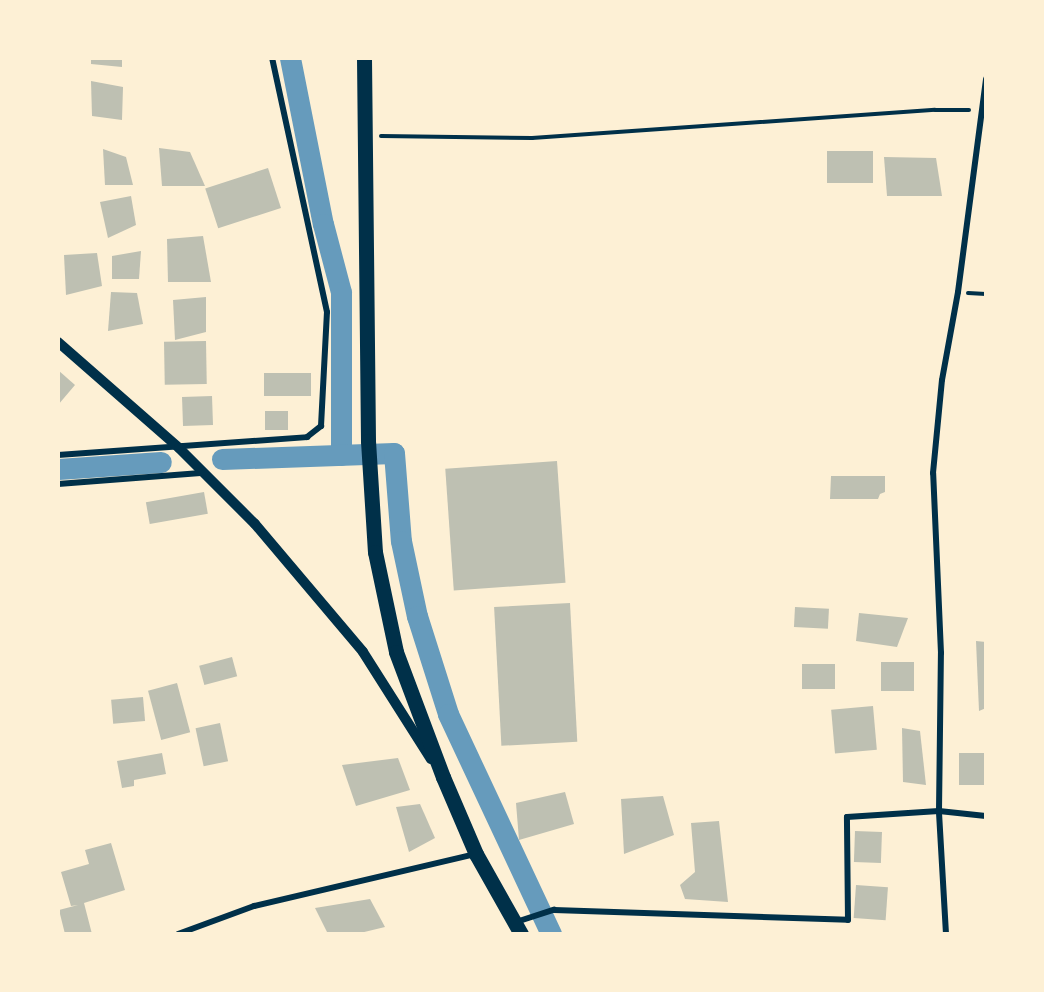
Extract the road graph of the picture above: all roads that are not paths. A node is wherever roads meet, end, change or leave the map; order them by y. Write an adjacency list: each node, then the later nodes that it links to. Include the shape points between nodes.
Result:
1 (272, 58): 5 (street, via 327,312 321,426 307,438)
2 (364, 58): 9 (highway, via 368,441 375,552 396,652)
3 (986, 79): 10 (street, via 958,292 942,380 933,472 941,653)
4 (58, 342): 5 (street)
5 (179, 448): 6 (street); 7 (street)
6 (58, 455)
7 (201, 473): 8 (street); 9 (street, via 255,524 363,652)
8 (58, 484)
9 (443, 777): 12 (highway)
10 (939, 811): 11 (street); 13 (street, via 847,817 848,920 554,910 531,917); 15 (street)
11 (986, 816)
12 (476, 854): 13 (highway); 14 (street, via 254,906)
13 (518, 928)
14 (178, 933)
15 (946, 933)

